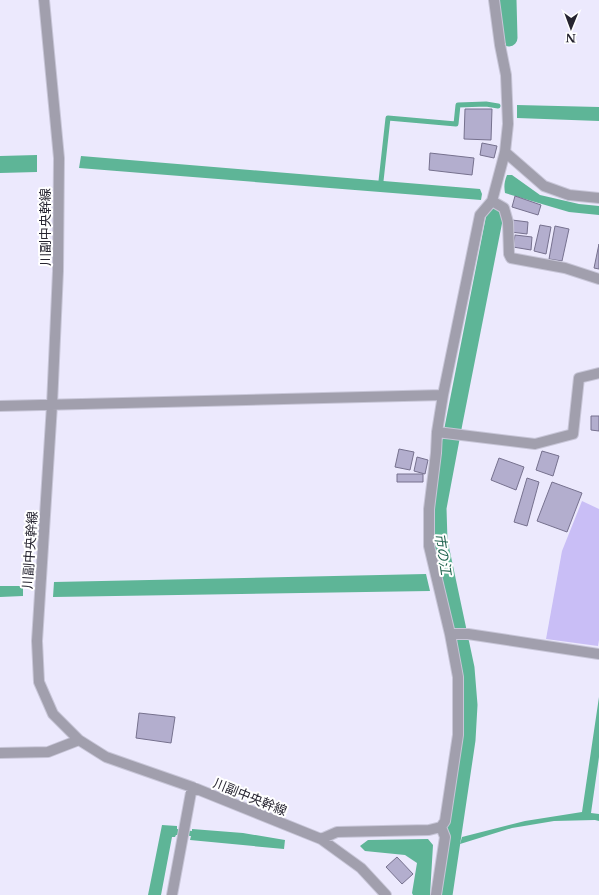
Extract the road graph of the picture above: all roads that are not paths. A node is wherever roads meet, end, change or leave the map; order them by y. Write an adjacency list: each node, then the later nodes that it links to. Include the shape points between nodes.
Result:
1 (44, 0): 9 (street, 川副中央幹線, via 59,158 58,271)
2 (494, 0): 3 (street, via 506,75 508,124)
3 (505, 152): 4 (street, via 544,186 569,195); 5 (street)
4 (599, 198)
5 (492, 201): 6 (street, via 504,208 508,222 511,258 564,268); 8 (street, via 480,215)
6 (599, 279)
7 (599, 373): 11 (street, via 579,378 573,434 535,444)
8 (443, 395): 9 (street); 11 (street)
9 (52, 405): 10 (street); 14 (street, 川副中央幹線, via 37,641 39,682 53,714)
10 (0, 406)
11 (437, 432): 12 (street, via 429,509 430,546)
12 (450, 634): 13 (street, via 468,634); 17 (street, via 458,677 458,735 445,821)
13 (599, 654)
14 (79, 740): 15 (street, via 48,752); 16 (street, 川副中央幹線, via 106,757)
15 (0, 753)
16 (192, 787): 18 (street, 川副中央幹線); 19 (street)
17 (441, 827): 18 (street, via 429,830 337,832); 21 (street, via 445,837)
18 (321, 839): 20 (street, 川副中央幹線, via 361,868)
19 (172, 895)
20 (386, 895)
21 (436, 895)

